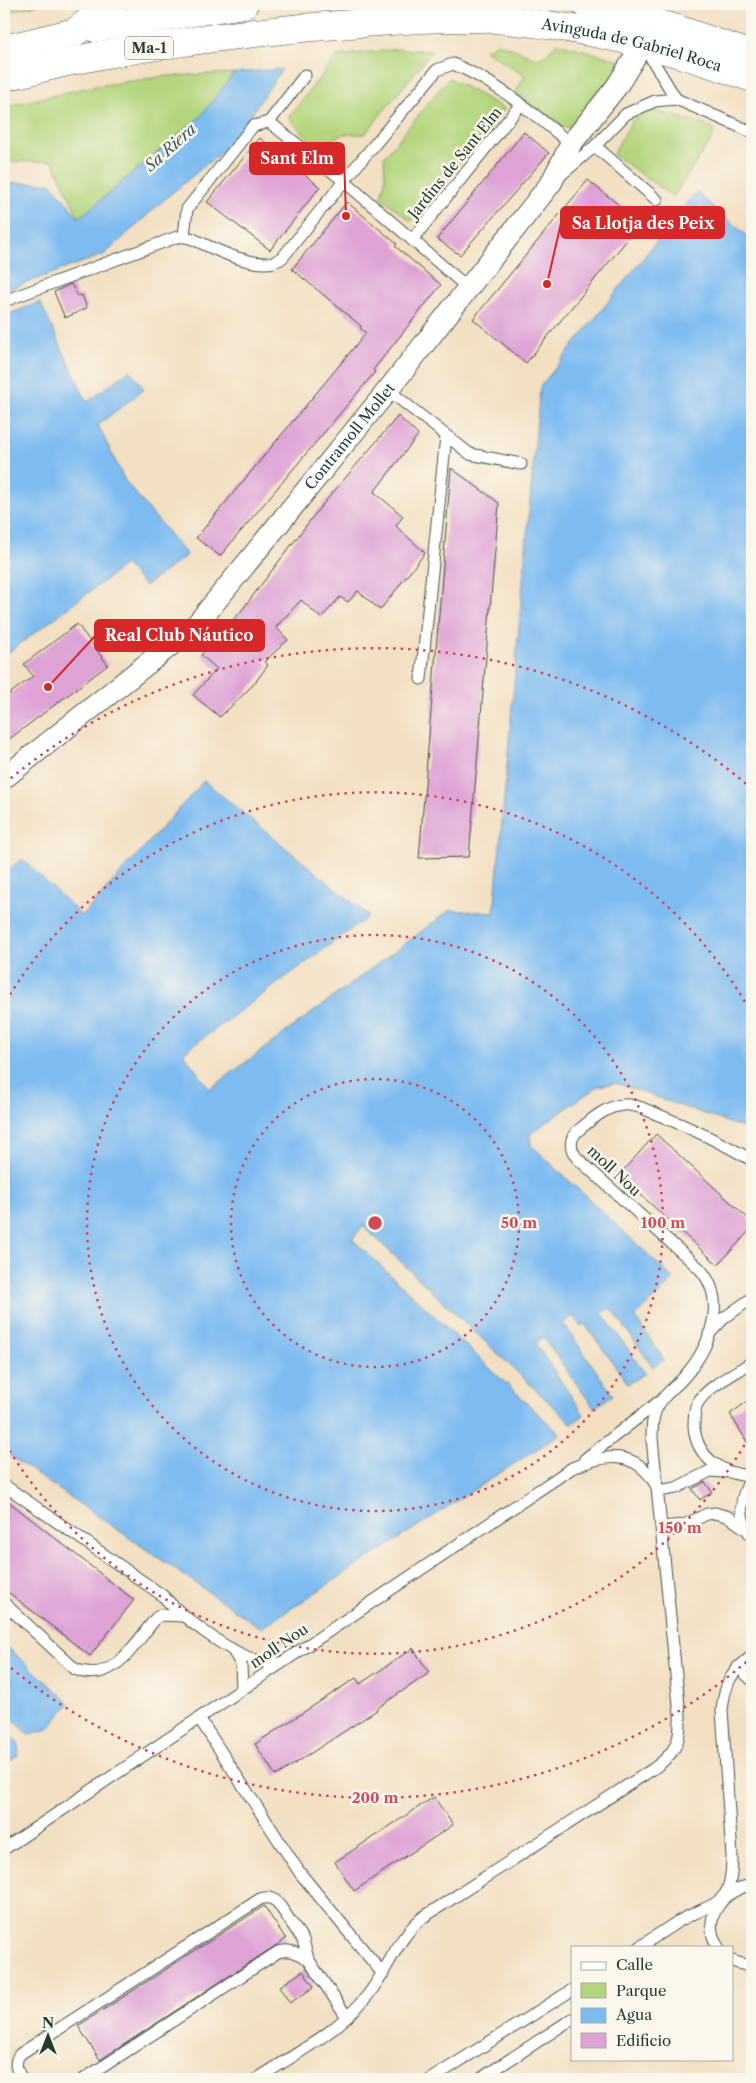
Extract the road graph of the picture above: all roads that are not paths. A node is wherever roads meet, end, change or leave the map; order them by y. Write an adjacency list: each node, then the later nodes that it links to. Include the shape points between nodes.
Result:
1 (112, 4): 6 (main road)
2 (244, 4): 4 (main road, Ma-1)
3 (586, 4): 5 (main road, Avinguda de Gabriel Roca)
4 (152, 8): 6 (main road, Ma-1); 7 (main road, via 163,27); 11 (main road, via 130,37)
5 (633, 16): 8 (street); 10 (main road, Avinguda de Gabriel Roca)
6 (85, 30): 9 (main road, Ma-1)
7 (199, 40): 8 (main road, Avinguda de Gabriel Roca, via 336,25 464,18 578,30); 11 (main road, Avinguda de Gabriel Roca / Ma-1)
8 (643, 44): 14 (main road, Avinguda de Gabriel Roca); 15 (lane); 19 (street, Contramoll Mollet, via 617,86)
9 (4, 50)
10 (752, 55)
11 (99, 56): 13 (main road, Avinguda de Gabriel Roca / Ma-1)
12 (305, 75): 17 (lane)
13 (4, 77)
14 (752, 78)
15 (676, 99): 18 (lane); 20 (lane, via 655,101 626,114)
16 (521, 104): 19 (lane, Jardins de Sant Elm); 21 (lane, Jardins de Sant Elm, via 474,72 453,64 437,70); 25 (lane, Jardins de Sant Elm)
17 (269, 122): 21 (lane, Jardins de Sant Elm); 24 (lane, via 254,126 187,209)
18 (752, 132)
19 (571, 144): 22 (street, Contramoll Mollet)
20 (595, 146): 22 (lane); 23 (lane)
21 (344, 181): 24 (lane, via 276,263 260,263); 25 (lane, Jardins de Sant Elm)
22 (551, 183): 26 (street, Contramoll Mollet)
23 (657, 200)
24 (184, 236): 27 (lane, via 171,238)
25 (412, 240): 26 (lane, Jardins de Sant Elm)
26 (468, 288): 28 (street, Contramoll Mollet)
27 (4, 301)
28 (388, 390): 29 (lane); 32 (street, Contramoll Mollet, via 197,624)
29 (446, 436): 30 (lane, via 470,454); 31 (lane)
30 (520, 464)
31 (421, 679)
32 (4, 778)
33 (752, 1160): 35 (lane, moll Nou, via 706,1134 625,1104 602,1112 573,1134 571,1140 571,1148 577,1158 706,1275 715,1297)
34 (752, 1298): 35 (lane, moll Nou, via 724,1318)
35 (708, 1335): 37 (lane, moll Nou, via 697,1360)
36 (752, 1362): 39 (lane, via 706,1393 697,1405 694,1419 698,1444 704,1454)
37 (661, 1400): 38 (lane, moll Nou); 42 (lane, moll Nou, via 652,1424)
38 (572, 1468): 42 (lane, moll Nou, via 601,1457 625,1459 650,1475); 49 (lane, moll Nou)
39 (731, 1473): 40 (lane); 42 (lane, via 710,1471 676,1488)
40 (752, 1477): 44 (lane, via 741,1498 740,1509)
41 (4, 1486): 46 (lane, via 162,1595)
42 (658, 1491): 43 (lane)
43 (662, 1527): 44 (lane, via 684,1525 715,1513 729,1517); 62 (lane, via 681,1729 672,1753 653,1769 422,1918 401,1940)
44 (749, 1533)
45 (4, 1603): 46 (lane, via 75,1669 90,1674 108,1670 117,1664 156,1618 161,1615)
46 (183, 1616): 47 (lane)
47 (232, 1649): 49 (lane, via 257,1661); 52 (lane, via 241,1664)
48 (752, 1656): 50 (lane)
49 (281, 1663): 52 (lane, moll Nou)
50 (738, 1667): 51 (lane); 56 (lane, via 724,1691 722,1710 732,1874)
51 (752, 1680)
52 (242, 1689): 53 (lane, moll Nou)
53 (199, 1718): 54 (lane, moll Nou); 62 (lane, via 300,1873)
54 (4, 1849)
55 (752, 1885): 56 (lane, via 742,1886)
56 (719, 1902): 57 (lane, via 680,1921); 58 (lane, via 712,1929)
57 (642, 1946)
58 (718, 1946)
59 (308, 1959): 64 (lane); 66 (lane, via 303,1940 278,1902 270,1898 260,1899 20,2054 16,2067); 67 (lane, via 294,1952 278,1952)
60 (734, 1962): 61 (lane)
61 (751, 1968)
62 (383, 1974): 64 (lane, via 368,1996)
63 (571, 1991): 69 (lane)
64 (347, 2017): 68 (lane)
65 (571, 2020): 70 (lane)
66 (22, 2079)
67 (84, 2079)
68 (258, 2079)
69 (431, 2079)
70 (480, 2079)

